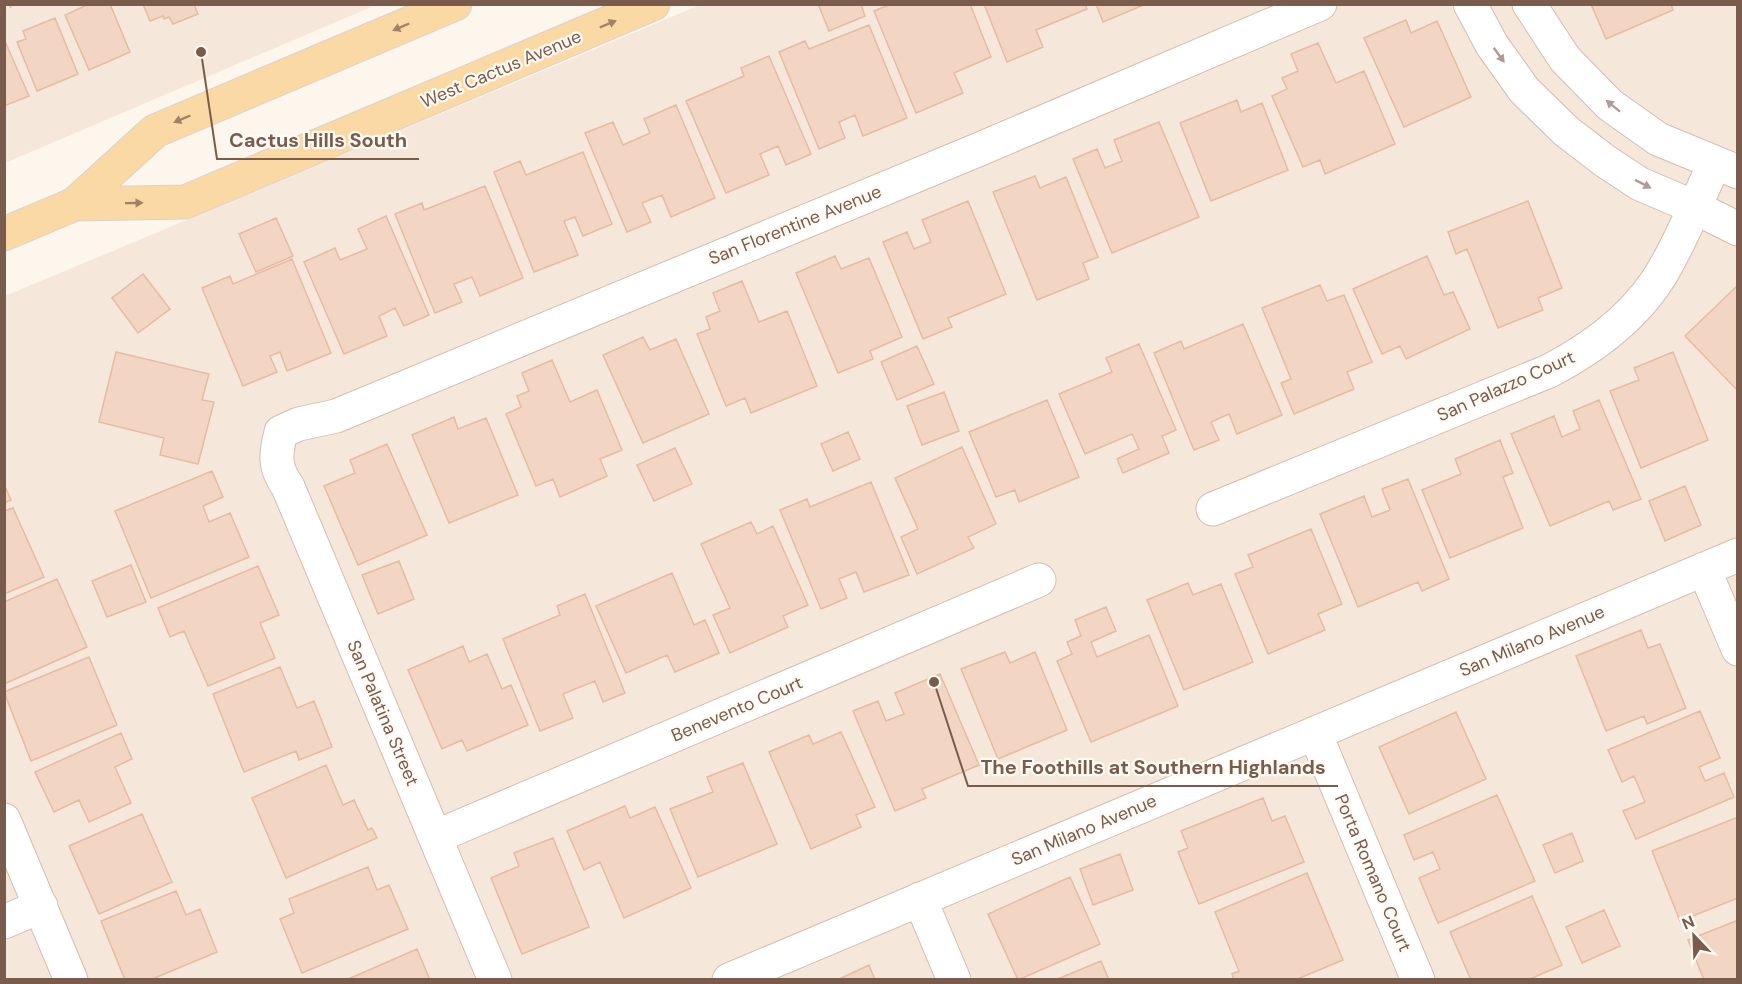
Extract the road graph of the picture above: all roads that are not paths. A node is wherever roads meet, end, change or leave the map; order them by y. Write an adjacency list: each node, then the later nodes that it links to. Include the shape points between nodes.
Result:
1 (455, 4): 7 (main road, West Cactus Avenue, one-way to 7, via 155,131)
2 (653, 4): 7 (main road, West Cactus Avenue, one-way to 2, via 185,202)
3 (1320, 4): 11 (street, San Florentine Avenue, via 336,416 299,424 281,432)
4 (1470, 4): 8 (street, one-way to 8, via 1492,45 1524,90 1566,131 1640,184)
5 (1529, 4): 6 (street, one-way to 5, via 1658,139 1610,105 1565,59)
6 (1726, 168): 8 (street, San Palazzo Court)
7 (75, 204): 10 (main road, West Cactus Avenue)
8 (1694, 207): 9 (street); 12 (street, San Palazzo Court, via 1667,266 1641,301 1614,329 1579,355 1549,371)
9 (1737, 229)
10 (4, 234)
11 (277, 446): 19 (street, San Palatina Street, via 278,473 288,487)
12 (1213, 509)
13 (1737, 555): 14 (street, San Milano Avenue)
14 (1704, 569): 16 (street); 17 (street, San Milano Avenue)
15 (1040, 580): 19 (street, Benevento Court)
16 (1737, 649)
17 (1315, 733): 20 (street, San Milano Avenue); 27 (street, Porta Romano Court)
18 (4, 820): 21 (street)
19 (435, 837): 24 (street, San Palatina Street)
20 (920, 899): 25 (street, San Milano Avenue); 26 (street)
21 (40, 906): 22 (street); 23 (street)
22 (4, 922)
23 (71, 980)
24 (495, 980)
25 (729, 980)
26 (954, 980)
27 (1418, 980)

